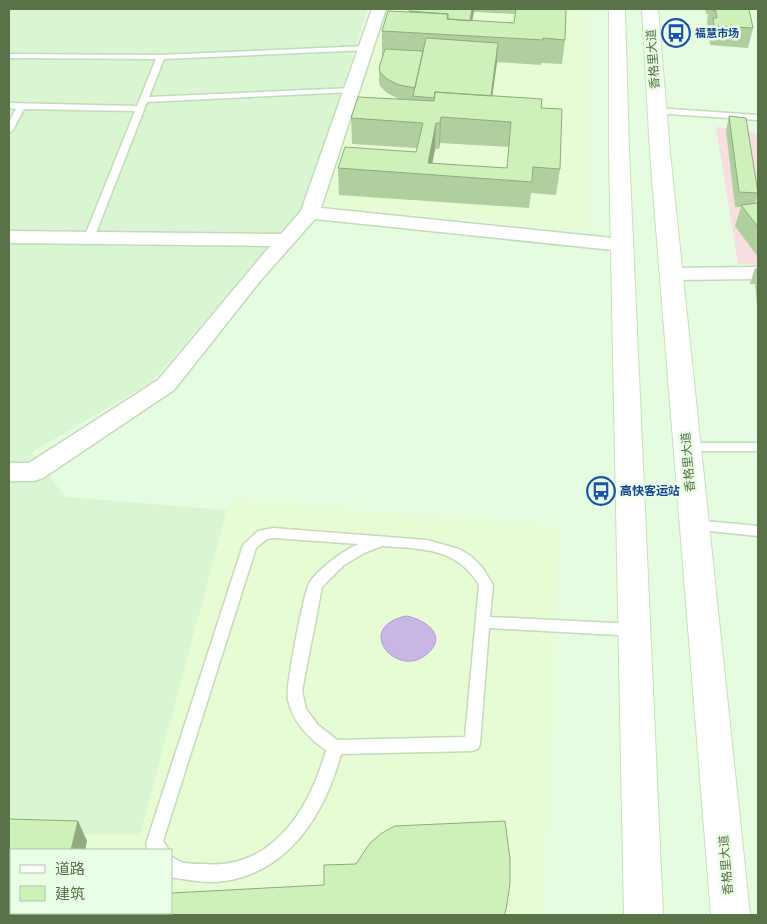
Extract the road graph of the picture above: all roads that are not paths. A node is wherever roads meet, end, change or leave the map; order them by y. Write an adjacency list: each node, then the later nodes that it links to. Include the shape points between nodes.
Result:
1 (379, 9): 4 (street)
2 (617, 9): 19 (main road)
3 (650, 9): 12 (main road, 香格里大道)
4 (366, 48): 6 (lane); 7 (street)
5 (9, 56): 6 (lane)
6 (161, 56): 8 (lane)
7 (352, 90): 8 (lane); 15 (street)
8 (144, 100): 11 (lane)
9 (9, 106): 10 (lane)
10 (21, 107): 11 (lane); 14 (lane)
11 (140, 109): 17 (lane)
12 (657, 111): 13 (lane); 21 (main road, 香格里大道)
13 (758, 118)
14 (9, 130)
15 (310, 213): 18 (street); 19 (street)
16 (9, 237): 17 (street)
17 (89, 238): 18 (street)
18 (287, 240): 24 (street, via 166,385 34,472)
19 (622, 245): 29 (main road)
20 (758, 273): 21 (street)
21 (671, 274): 22 (main road, 香格里大道)
22 (687, 447): 23 (lane); 25 (main road, 香格里大道)
23 (758, 447)
24 (9, 472)
25 (694, 525): 26 (lane); 34 (main road, 香格里大道)
26 (758, 531)
27 (381, 541): 28 (lane, via 430,544 448,549 474,566 486,585); 30 (lane, via 339,561 315,585 294,691 295,704 308,727); 31 (lane, via 273,533 263,535 250,545 154,844)
28 (482, 622): 29 (lane); 30 (lane, via 472,744)
29 (635, 630): 33 (main road)
30 (335, 747): 32 (lane, via 328,776 314,805 280,850 263,861 223,874 175,870)
31 (159, 849)
32 (172, 866)
33 (644, 915)
34 (731, 915)

